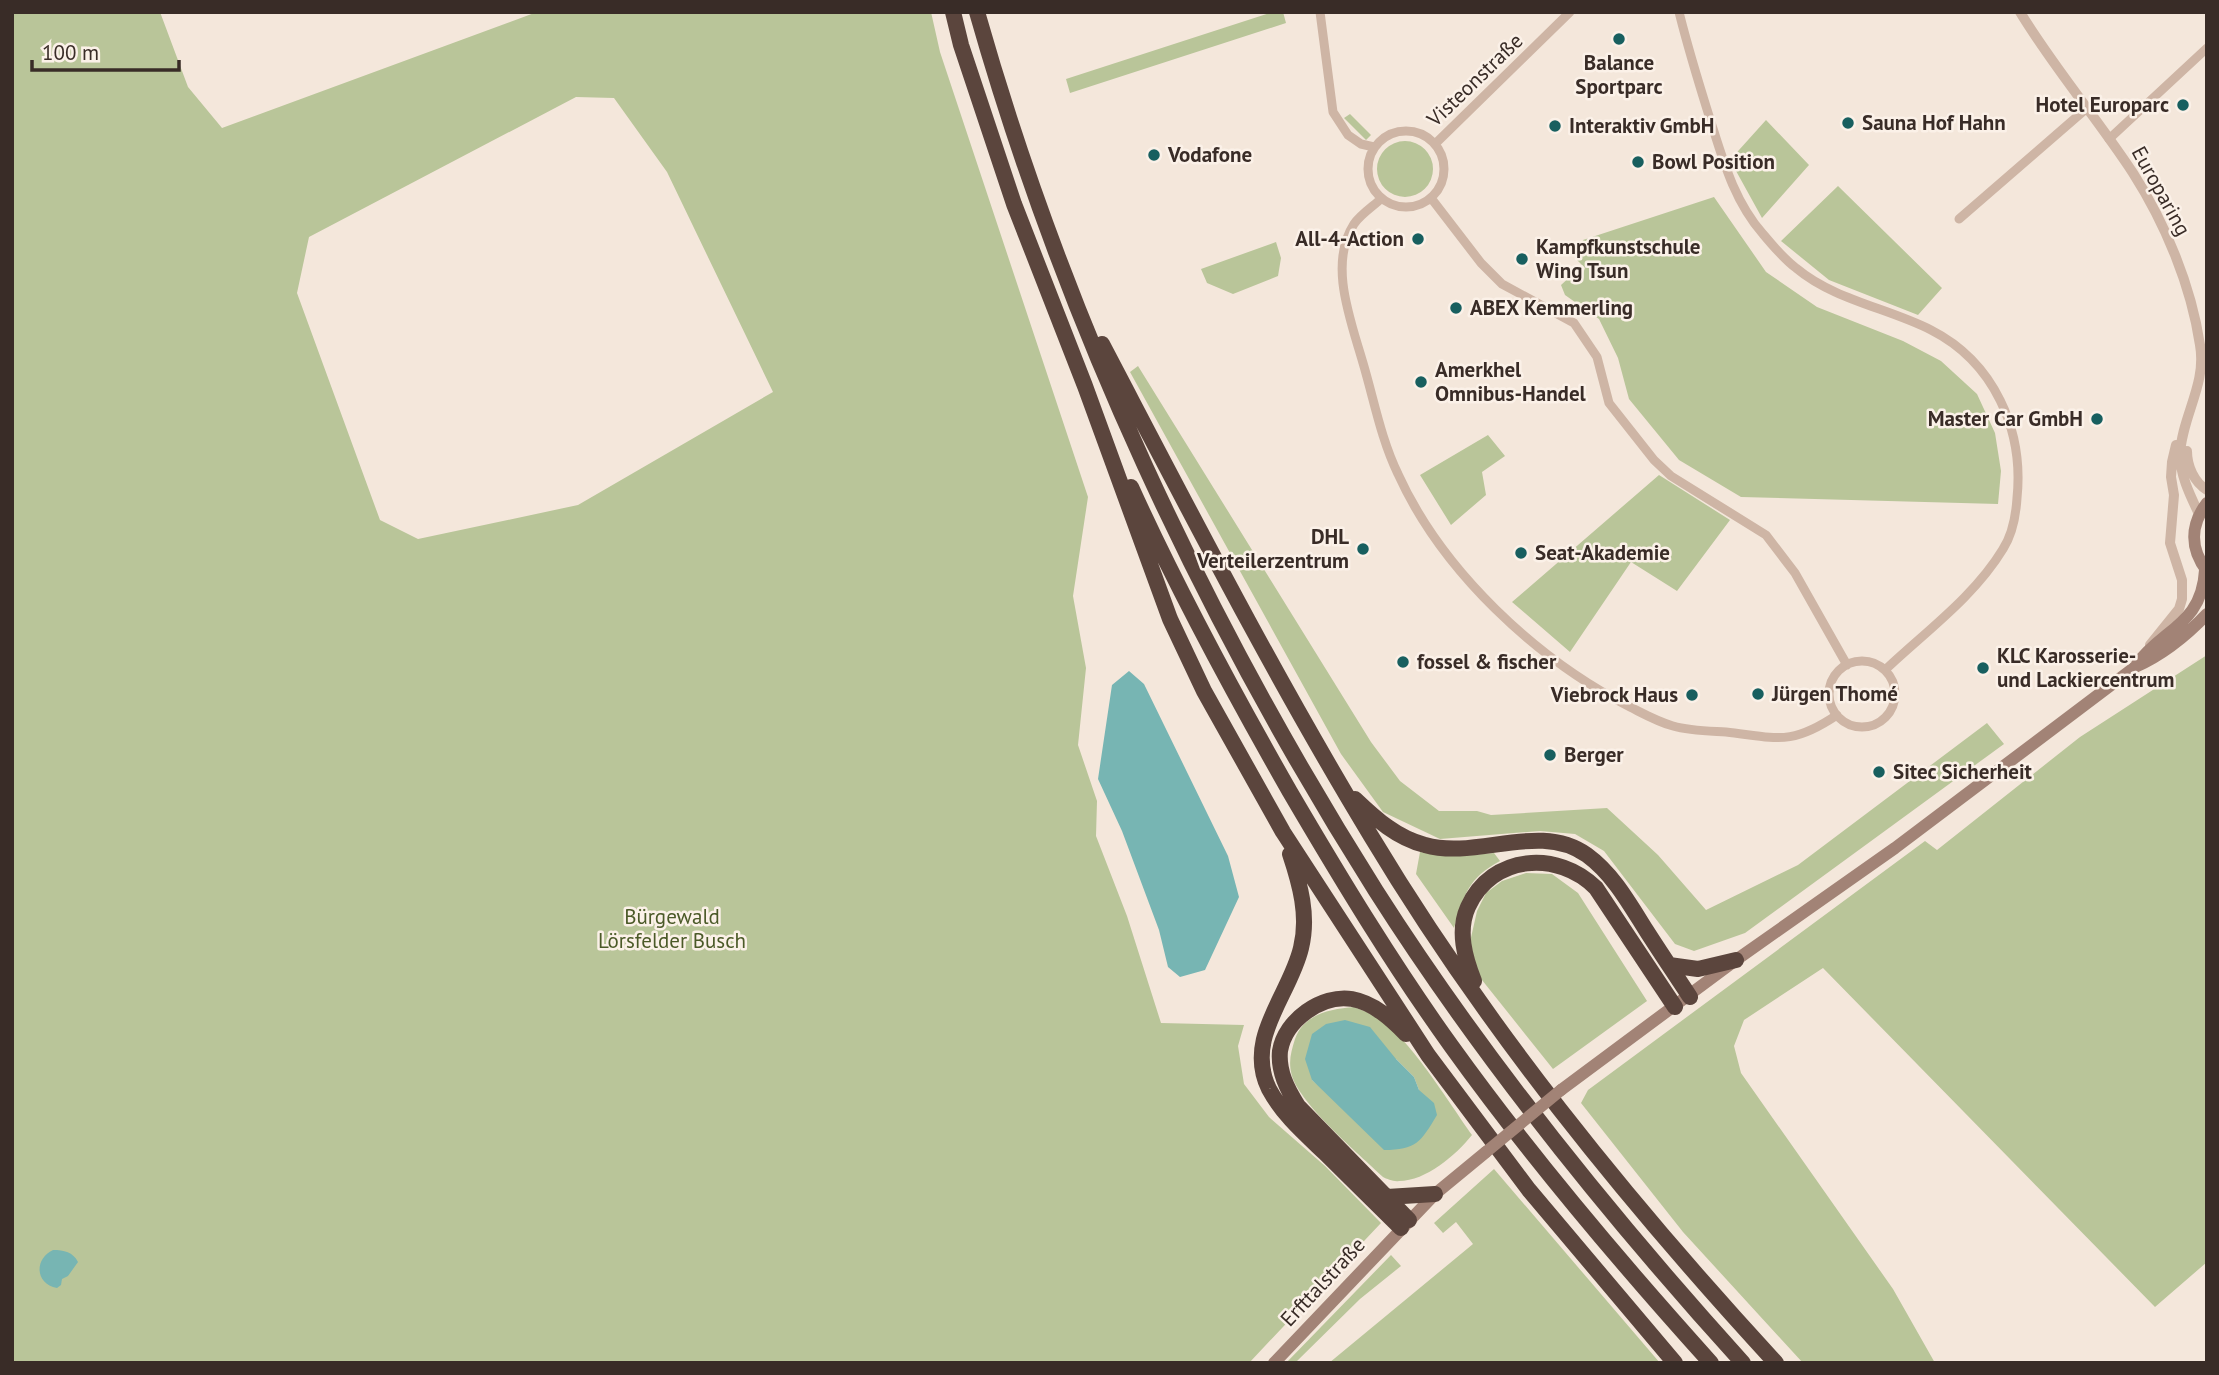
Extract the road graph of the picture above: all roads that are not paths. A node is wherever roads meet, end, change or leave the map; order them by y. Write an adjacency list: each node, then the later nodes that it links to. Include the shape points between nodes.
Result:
1 (953, 12): 16 (highway, via 1014,204)
2 (977, 12): 15 (highway, via 1027,170)
3 (1320, 12): 11 (street, via 1333,113 1348,135)
4 (1570, 12): 10 (street, Visteonstraße)
5 (1679, 12): 28 (street, via 1727,174 1761,233 1797,269 1828,288 1954,344 2000,398 2014,435 2019,479 2005,547 1981,580)
6 (2020, 12): 8 (street, Europaring)
7 (2207, 48): 9 (street)
8 (2087, 108): 9 (street, Europaring); 14 (street)
9 (2109, 139): 17 (street, Europaring, via 2155,212 2187,291 2202,364)
10 (1435, 144): 11 (street, Visteonstraße, via 1426,136 1404,130); 12 (street, Visteonstraße, via 1444,166 1439,189)
11 (1374, 147): 13 (street, via 1368,180)
12 (1431, 198): 13 (street, via 1401,208); 26 (street, via 1502,284 1574,323 1597,357 1609,402 1654,460 1671,476 1766,536 1795,573)
13 (1381, 199): 29 (street, via 1355,223 1345,243 1342,263 1347,302 1398,475 1453,562 1541,649 1605,694 1655,719 1676,727 1785,739 1811,732)
14 (1959, 219)
15 (1070, 283): 30 (highway); 44 (highway, via 1105,377 1173,526 1262,699 1377,891 1454,1005 1581,1175)
16 (1085, 386): 31 (highway, via 1170,620); 43 (highway, via 1155,540 1235,696 1355,904 1519,1136)
17 (2190, 414): 18 (street, via 2186,456 2200,486); 20 (street, via 2180,454 2182,476); 25 (street, via 2179,433 2171,477 2170,542 2182,580 2182,599)
18 (2207, 490)
19 (2207, 503): 20 (main road)
20 (2199, 514): 21 (main road, via 2195,551)
21 (2206, 571): 25 (main road, via 2201,593 2187,617)
22 (2207, 614): 24 (main road)
23 (2207, 625): 24 (main road)
24 (2179, 640): 27 (main road)
25 (2145, 654): 27 (main road)
26 (1847, 665): 28 (street, via 1867,661); 29 (street, via 1830,688)
27 (2135, 667): 32 (main road, Erfttalstraße, via 1895,848)
28 (1885, 670): 29 (street, via 1892,679 1895,700 1885,719 1855,727)
29 (1837, 715)
30 (1343, 788): 33 (highway, via 1386,827 1427,846 1461,849 1549,841 1586,854 1619,888); 36 (highway)
31 (1283, 832): 37 (highway); 40 (highway, via 1299,881 1304,921 1301,949 1263,1039 1262,1066 1268,1086 1282,1111)
32 (1736, 960): 33 (highway, via 1698,969); 34 (main road, Erfttalstraße)
33 (1669, 965): 34 (highway)
34 (1690, 997): 35 (main road, Erfttalstraße)
35 (1675, 1007): 36 (highway, via 1596,888 1567,868 1540,863 1494,875 1468,907 1464,948); 38 (main road, Erfttalstraße, bridge, via 1562,1090)
36 (1486, 1009): 45 (highway, via 1647,1217)
37 (1428, 1055): 39 (highway, via 1392,1019 1364,1003 1344,999 1321,1003 1303,1013 1280,1049 1285,1086 1297,1106); 42 (highway, via 1528,1190)
38 (1435, 1194): 39 (highway); 40 (main road, Erfttalstraße)
39 (1387, 1197): 40 (highway)
40 (1405, 1224): 41 (main road, Erfttalstraße)
41 (1274, 1363)
42 (1675, 1363)
43 (1710, 1363)
44 (1743, 1363)
45 (1776, 1363)

